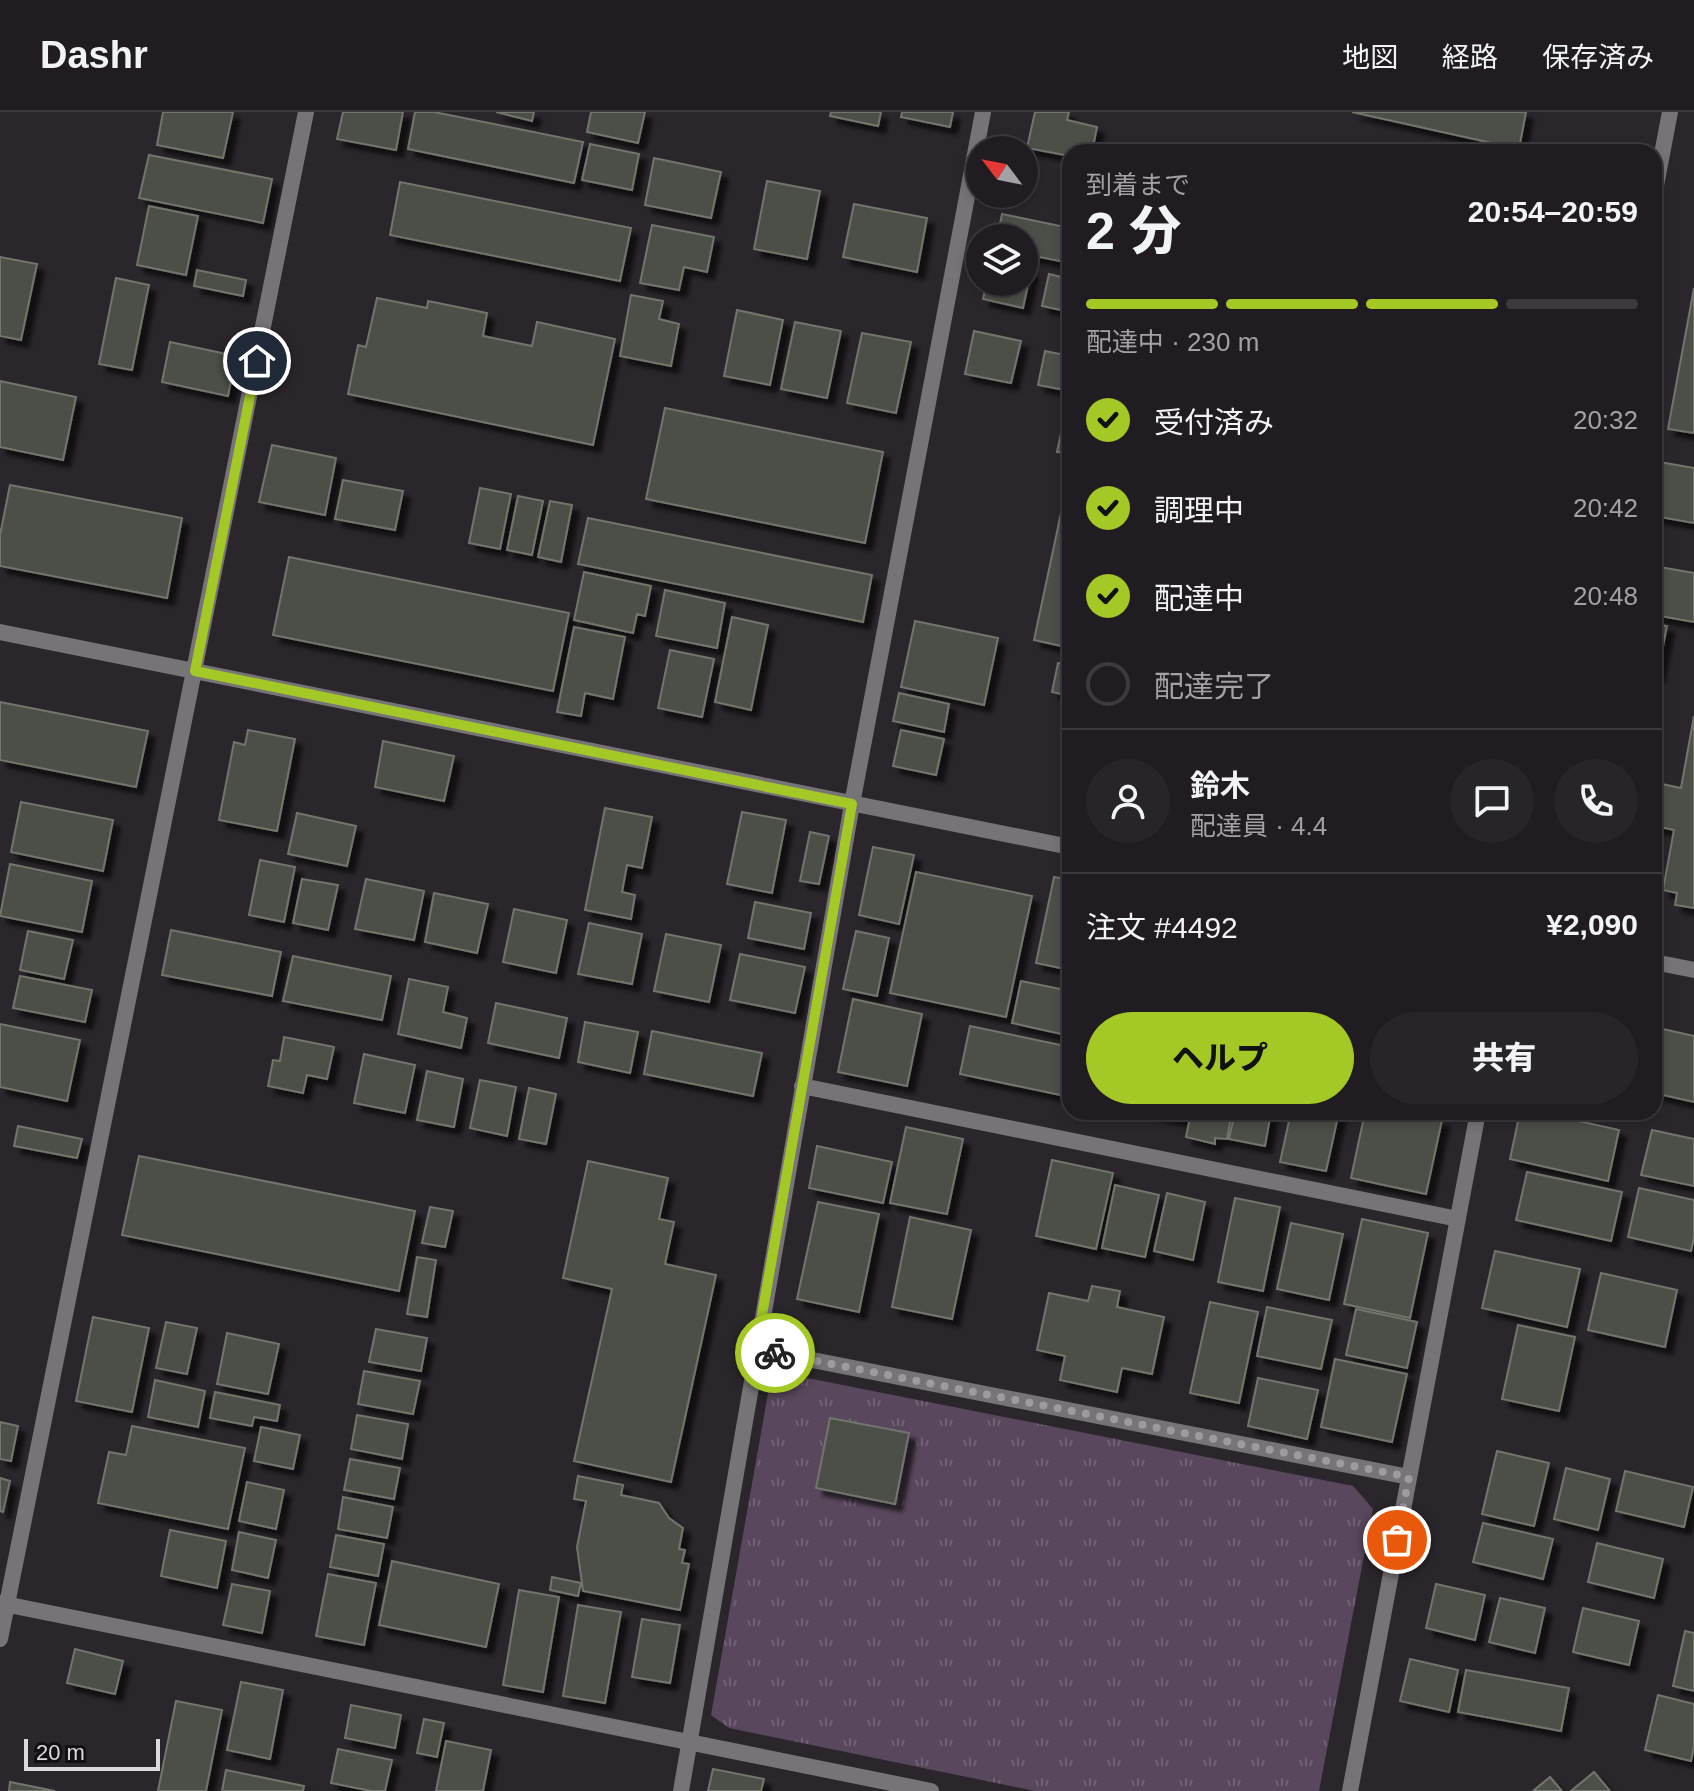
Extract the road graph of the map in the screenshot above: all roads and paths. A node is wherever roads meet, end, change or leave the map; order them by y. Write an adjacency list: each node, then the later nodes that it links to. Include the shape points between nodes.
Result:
1 (306, 112): 6 (street)
2 (983, 112): 7 (street)
3 (1670, 112): 4 (street)
4 (1662, 154)
5 (0, 632): 6 (street)
6 (195, 671): 7 (street); 16 (street)
7 (852, 804): 8 (street); 11 (street)
8 (1062, 845)
9 (1662, 964): 10 (street)
10 (1694, 970)
11 (802, 1086): 13 (street); 14 (street)
12 (1477, 1120): 13 (street)
13 (1458, 1219): 15 (street)
14 (756, 1349): 15 (street); 18 (street)
15 (1409, 1477): 21 (street)
16 (4, 1603): 17 (street); 18 (street)
17 (0, 1639)
18 (691, 1744): 19 (street); 20 (street)
19 (681, 1791)
20 (931, 1791)
21 (1350, 1791)

